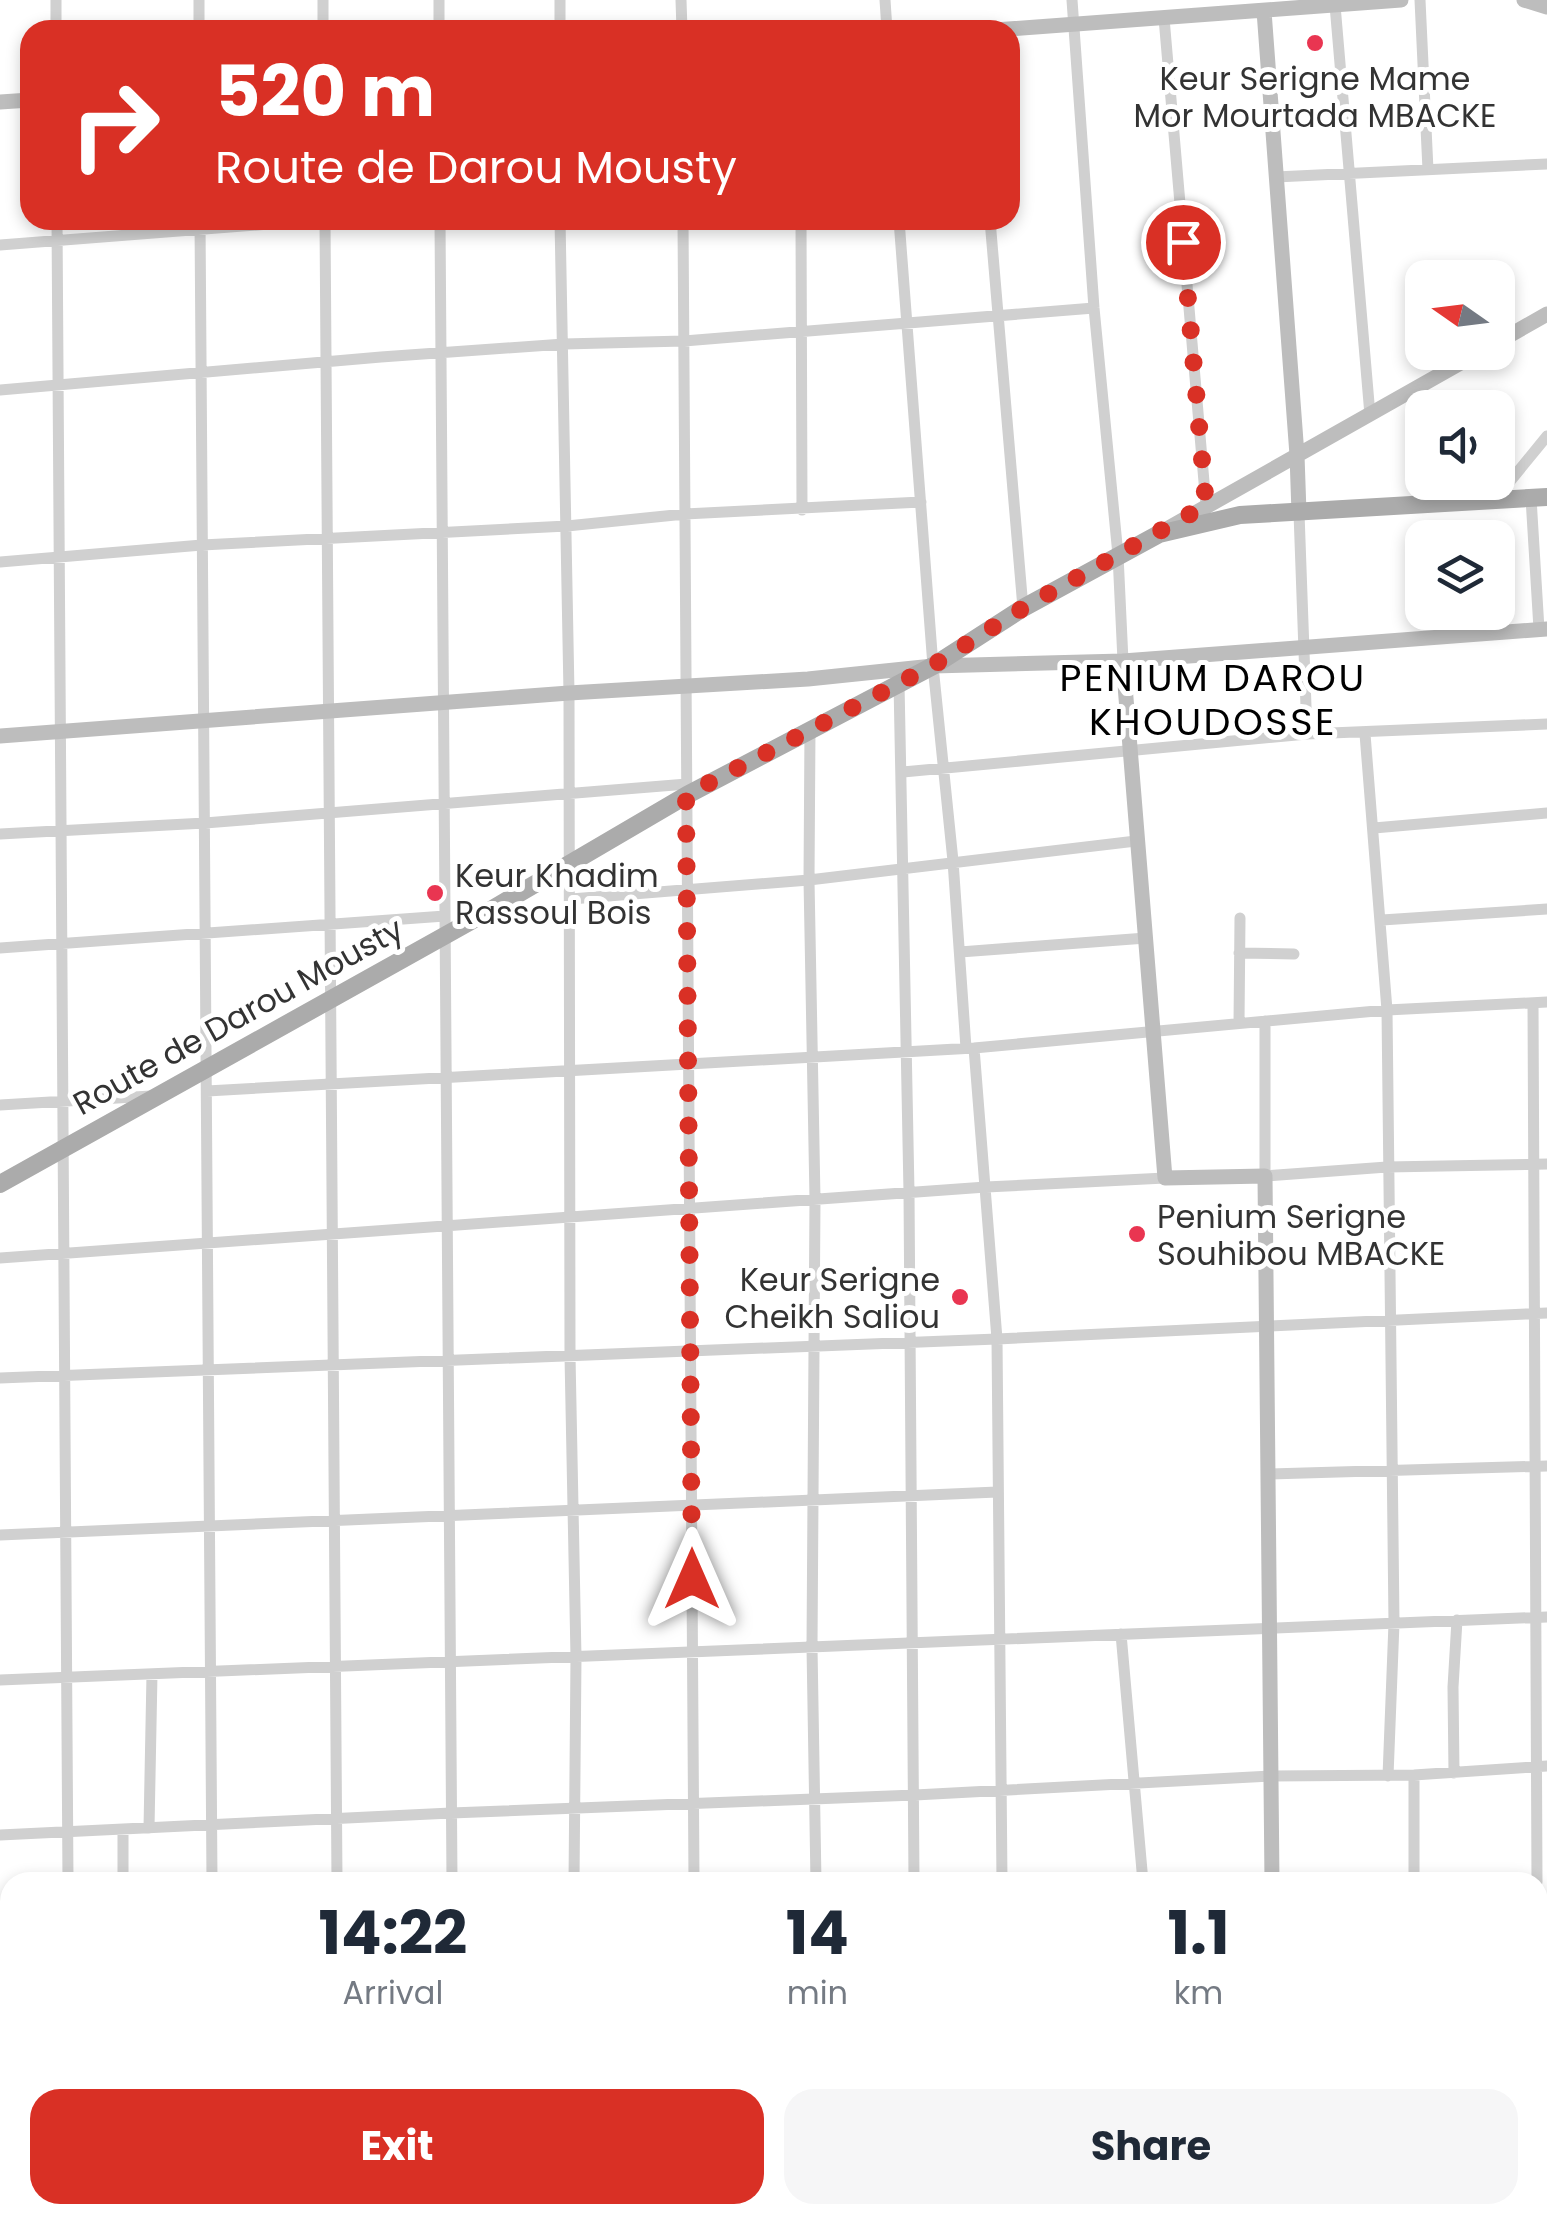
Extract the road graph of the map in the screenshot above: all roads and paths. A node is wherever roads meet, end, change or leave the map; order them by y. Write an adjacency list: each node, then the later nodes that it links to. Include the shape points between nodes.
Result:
1 (1072, 0): 9 (street)
2 (1402, 0): 6 (street)
3 (1420, 0): 12 (street)
4 (1524, 0): 7 (street)
5 (1264, 5): 6 (street); 8 (street); 14 (street)
6 (1335, 5): 13 (street)
7 (1547, 7)
8 (1164, 18): 9 (street); 47 (street)
9 (1073, 24): 10 (street); 27 (street)
10 (1020, 28)
11 (1547, 164): 12 (street)
12 (1428, 170): 13 (street)
13 (1350, 172): 14 (street); 41 (street)
14 (1276, 177): 43 (street)
15 (57, 230): 25 (street)
16 (162, 230): 25 (street)
17 (200, 230): 38 (street)
18 (323, 230): 36 (street)
19 (440, 230): 35 (street)
20 (560, 230): 34 (street)
21 (683, 230): 33 (street)
22 (801, 230): 31 (street)
23 (900, 230): 30 (street)
24 (991, 230): 29 (street)
25 (57, 241): 26 (street); 39 (street)
26 (0, 246)
27 (1094, 308): 29 (street); 56 (street)
28 (1547, 314): 32 (street)
29 (998, 316): 30 (street); 59 (street)
30 (907, 323): 31 (street); 46 (street)
31 (802, 331): 33 (street); 48 (street)
32 (1515, 332)
33 (684, 341): 34 (street); 50 (street)
34 (564, 344): 35 (street); 51 (street)
35 (441, 354): 36 (street); 52 (street)
36 (326, 361): 38 (street); 54 (street)
37 (1449, 370): 41 (street)
38 (201, 373): 39 (street); 55 (street)
39 (58, 386): 40 (street); 57 (street)
40 (0, 390)
41 (1370, 416): 43 (street)
42 (1547, 436): 44 (street)
43 (1297, 455): 47 (street); 49 (street)
44 (1515, 475)
45 (1539, 498): 49 (main road, Route de Darou Mousty); 60 (street)
46 (921, 502): 48 (street); 63 (street)
47 (1206, 505): 53 (street)
48 (802, 510): 50 (street)
49 (1298, 513): 53 (main road, Route de Darou Mousty, via 1240,515); 61 (street)
50 (685, 514): 51 (street); 65 (street)
51 (568, 526): 52 (street); 66 (street)
52 (442, 533): 54 (street); 67 (street)
53 (1159, 534): 56 (main road, Route de Darou Mousty)
54 (327, 539): 55 (street); 68 (street)
55 (202, 545): 57 (street); 69 (street)
56 (1118, 555): 59 (main road, Route de Darou Mousty); 62 (street)
57 (60, 557): 58 (street); 72 (street)
58 (0, 562)
59 (1023, 608): 63 (main road, Route de Darou Mousty)
60 (1543, 629): 61 (street)
61 (1304, 648): 62 (street); 73 (street)
62 (1123, 662): 63 (street); 76 (street)
63 (932, 666): 64 (main road, Route de Darou Mousty); 65 (street); 77 (street)
64 (899, 683): 71 (main road, Route de Darou Mousty); 78 (street)
65 (686, 686): 66 (street); 79 (street)
66 (570, 693): 67 (street); 80 (street)
67 (444, 703): 68 (street); 81 (street)
68 (328, 711): 69 (street); 82 (street)
69 (204, 720): 72 (street); 84 (street)
70 (1547, 724): 74 (street)
71 (810, 728): 79 (main road, Route de Darou Mousty); 92 (street)
72 (60, 730): 75 (street); 86 (street)
73 (1307, 734): 74 (street); 76 (street)
74 (1364, 734): 85 (street)
75 (0, 736)
76 (1132, 748): 77 (street); 88 (street)
77 (945, 766): 78 (street); 89 (street)
78 (904, 772): 91 (street)
79 (687, 789): 80 (street); 90 (main road, Route de Darou Mousty); 93 (street)
80 (569, 792): 81 (street); 90 (street)
81 (444, 803): 82 (street); 99 (street)
82 (329, 812): 84 (street); 98 (street)
83 (1547, 812): 85 (street)
84 (204, 823): 86 (street); 100 (street)
85 (1374, 828): 97 (street)
86 (61, 830): 87 (street); 102 (street)
87 (0, 834)
88 (1136, 841): 89 (street); 101 (street)
89 (953, 861): 91 (street); 104 (street)
90 (568, 864): 94 (street); 99 (main road, Route de Darou Mousty)
91 (902, 870): 92 (street); 114 (street)
92 (809, 880): 93 (street); 115 (street)
93 (687, 892): 94 (street); 116 (street)
94 (571, 899): 118 (street)
95 (1547, 909): 97 (street)
96 (1240, 918): 105 (street)
97 (1382, 920): 109 (street)
98 (330, 924): 99 (street); 100 (street); 107 (street)
99 (445, 925): 107 (main road, Route de Darou Mousty); 119 (street)
100 (206, 933): 102 (street); 117 (street)
101 (1146, 938): 104 (street); 112 (street)
102 (62, 944): 103 (street); 123 (street)
103 (0, 948)
104 (960, 952): 113 (street)
105 (1239, 953): 106 (street); 111 (street)
106 (1294, 954)
107 (330, 1000): 117 (main road, Route de Darou Mousty); 120 (street)
108 (1540, 1002): 109 (street); 126 (street)
109 (1387, 1010): 110 (street); 127 (street)
110 (1265, 1021): 111 (street); 128 (street)
111 (1239, 1023): 112 (street)
112 (1153, 1030): 113 (street); 129 (street)
113 (970, 1048): 114 (street); 131 (street)
114 (906, 1052): 115 (street); 132 (street)
115 (812, 1057): 116 (street); 133 (street)
116 (688, 1064): 118 (street); 134 (street)
117 (206, 1068): 121 (street); 122 (main road, Route de Darou Mousty)
118 (572, 1070): 119 (street); 135 (street)
119 (446, 1078): 120 (street); 136 (street)
120 (331, 1084): 121 (street); 137 (street)
121 (206, 1091): 138 (street)
122 (156, 1096): 123 (street); 125 (main road, Route de Darou Mousty)
123 (63, 1101): 124 (street); 125 (street)
124 (0, 1104)
125 (63, 1150): 130 (main road, Route de Darou Mousty); 139 (street)
126 (1541, 1164): 127 (street); 141 (street)
127 (1388, 1166): 128 (street); 142 (street)
128 (1265, 1176): 129 (street); 143 (street)
129 (1165, 1178): 131 (street)
130 (0, 1184)
131 (986, 1186): 132 (street); 144 (street)
132 (910, 1192): 133 (street); 145 (street)
133 (816, 1199): 134 (street); 146 (street)
134 (689, 1208): 135 (street); 147 (street)
135 (571, 1217): 136 (street); 148 (street)
136 (448, 1226): 137 (street); 149 (street)
137 (332, 1234): 138 (street); 150 (street)
138 (208, 1243): 139 (street); 151 (street)
139 (64, 1254): 140 (street); 152 (street)
140 (0, 1258)
141 (1542, 1313): 142 (street); 154 (street)
142 (1388, 1321): 143 (street); 155 (street)
143 (1267, 1327): 144 (street); 156 (street)
144 (996, 1338): 145 (street); 157 (street)
145 (910, 1342): 146 (street); 158 (street)
146 (814, 1346): 147 (street); 159 (street)
147 (690, 1351): 148 (street); 160 (street)
148 (570, 1356): 149 (street); 161 (street)
149 (448, 1360): 150 (street); 162 (street)
150 (334, 1365): 151 (street); 163 (street)
151 (208, 1370): 152 (street); 164 (street)
152 (64, 1376): 153 (street); 165 (street)
153 (0, 1378)
154 (1542, 1466): 155 (street); 167 (street)
155 (1391, 1470): 156 (street); 169 (street)
156 (1268, 1474): 170 (street)
157 (997, 1492): 158 (street); 172 (street)
158 (912, 1496): 159 (street); 173 (street)
159 (814, 1500): 160 (street); 174 (street)
160 (691, 1506): 161 (street); 175 (street)
161 (573, 1512): 162 (street); 176 (street)
162 (450, 1517): 163 (street); 177 (street)
163 (334, 1522): 164 (street); 178 (street)
164 (210, 1527): 165 (street); 179 (street)
165 (65, 1532): 166 (street); 181 (street)
166 (0, 1534)
167 (1540, 1617): 168 (street); 183 (street)
168 (1457, 1620): 169 (street); 184 (street)
169 (1394, 1623): 170 (street); 187 (street)
170 (1270, 1628): 171 (street); 186 (street)
171 (1121, 1634): 172 (street); 188 (street)
172 (999, 1639): 173 (street); 189 (street)
173 (913, 1643): 174 (street); 190 (street)
174 (812, 1647): 175 (street); 191 (street)
175 (692, 1652): 176 (street); 192 (street)
176 (576, 1656): 177 (street); 193 (street)
177 (450, 1662): 178 (street); 194 (street)
178 (336, 1666): 179 (street); 195 (street)
179 (211, 1672): 180 (street); 196 (street)
180 (152, 1674): 181 (street); 197 (street)
181 (66, 1678): 182 (street); 199 (street)
182 (0, 1680)
183 (1542, 1766): 184 (street); 214 (street)
184 (1454, 1773): 185 (street)
185 (1414, 1775): 187 (street); 213 (street)
186 (1272, 1776): 187 (street); 188 (street); 212 (street)
187 (1388, 1776)
188 (1137, 1784): 189 (street); 211 (street)
189 (1003, 1790): 190 (street); 210 (street)
190 (915, 1795): 191 (street); 209 (street)
191 (815, 1799): 192 (street); 208 (street)
192 (693, 1805): 193 (street); 207 (street)
193 (573, 1809): 194 (street); 206 (street)
194 (452, 1812): 195 (street); 205 (street)
195 (337, 1820): 196 (street); 204 (street)
196 (212, 1826): 197 (street); 203 (street)
197 (149, 1828): 198 (street)
198 (124, 1829): 199 (street); 202 (street)
199 (67, 1832): 200 (street); 201 (street)
200 (0, 1834)
201 (68, 1872)
202 (123, 1872)
203 (212, 1872)
204 (337, 1872)
205 (452, 1872)
206 (574, 1872)
207 (694, 1872)
208 (816, 1872)
209 (914, 1872)
210 (1002, 1872)
211 (1142, 1872)
212 (1272, 1872)
213 (1414, 1872)
214 (1537, 1872)

